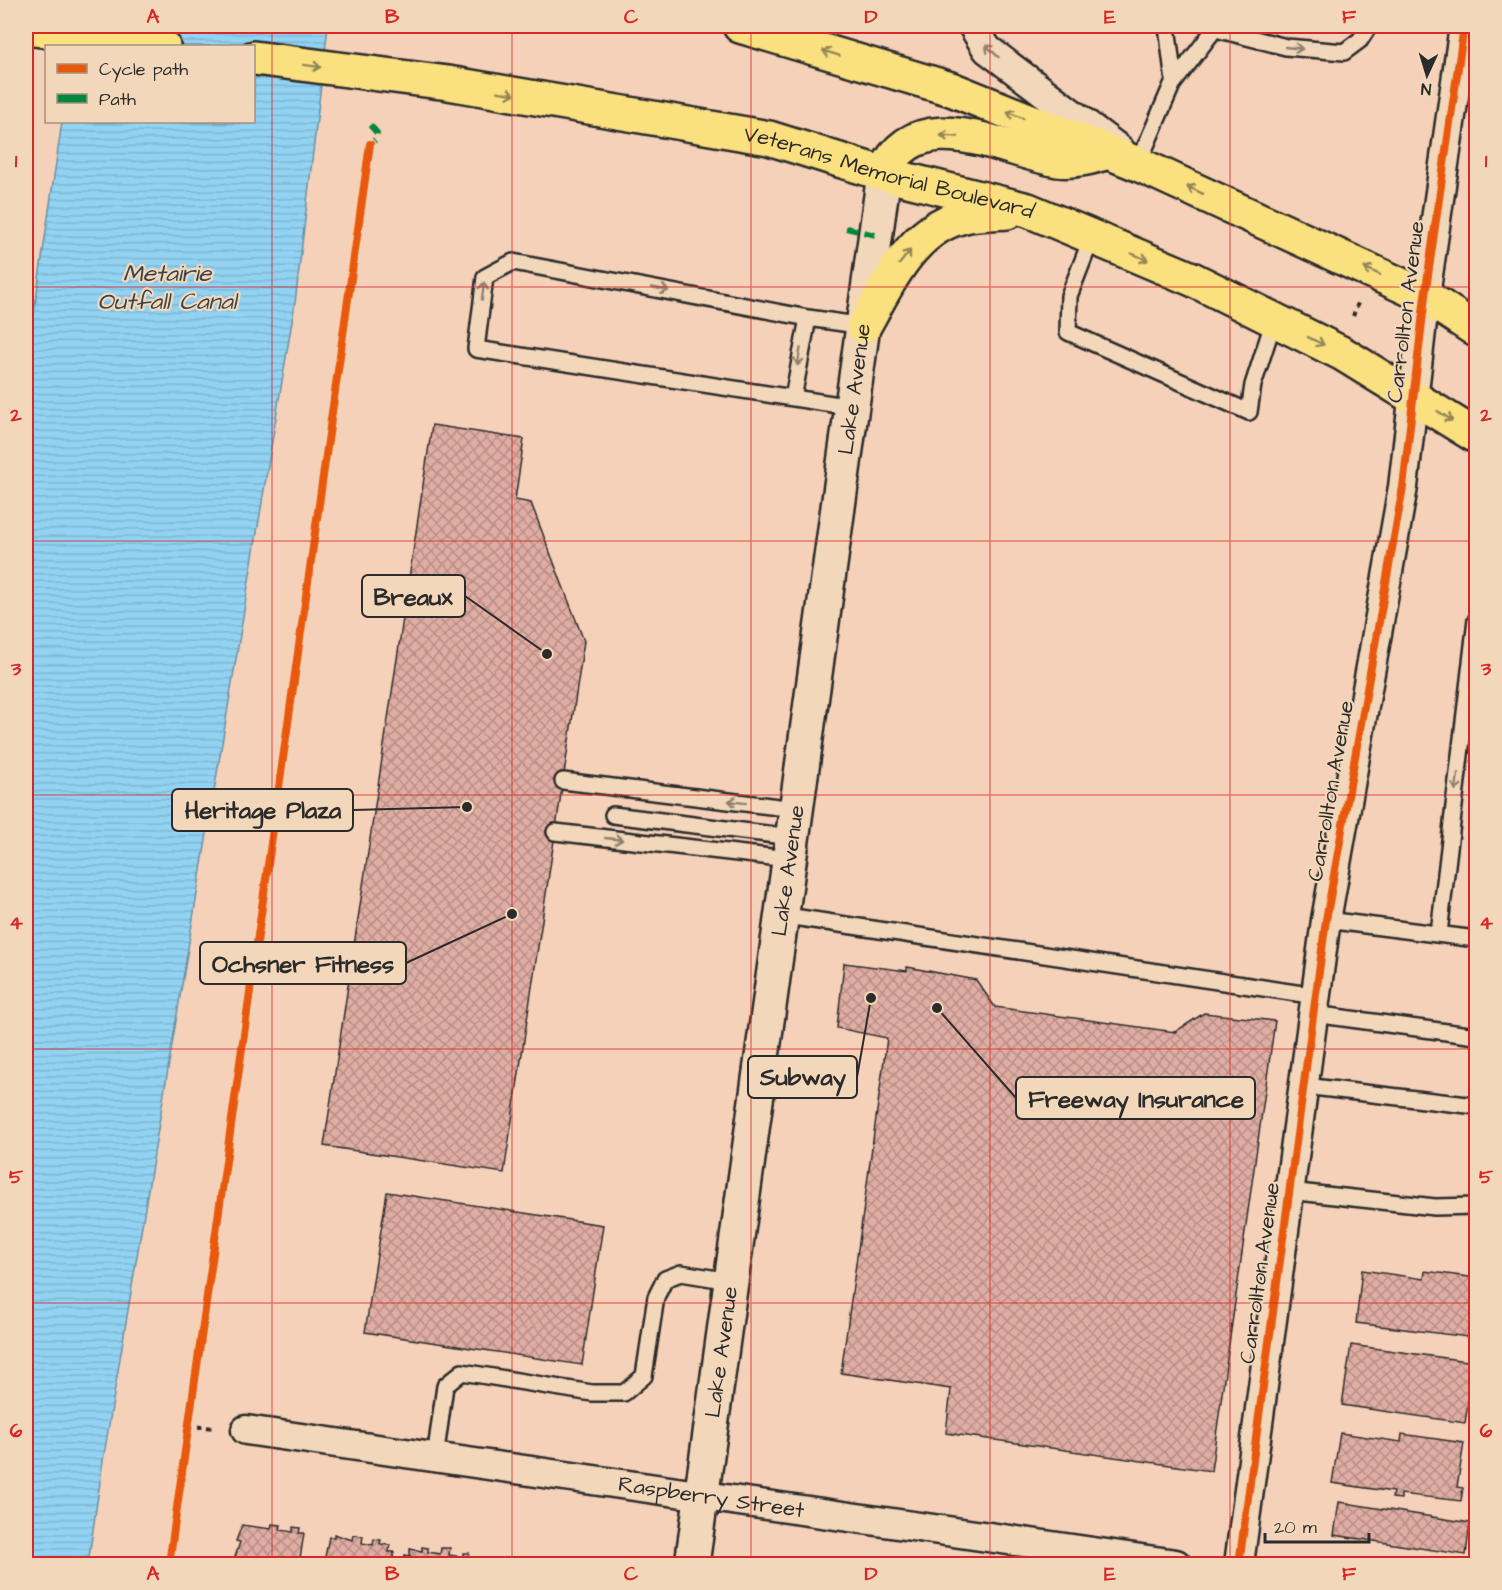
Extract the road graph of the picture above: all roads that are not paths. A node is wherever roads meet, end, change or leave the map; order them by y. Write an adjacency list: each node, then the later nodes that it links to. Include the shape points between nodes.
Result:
1 (740, 26): 11 (main road, one-way to 1, via 951,89)
2 (973, 26): 12 (street, one-way to 2, via 987,49)
3 (1167, 26): 10 (lane)
4 (1368, 26): 6 (lane, one-way to 4, via 1286,47 1344,52 1360,40)
5 (1464, 26): 16 (street, Carrollton Avenue)
6 (1217, 27): 10 (lane)
7 (26, 28): 8 (main road)
8 (155, 45)
9 (255, 58): 13 (main road, Veterans Memorial Boulevard, one-way to 13, via 448,83 769,138)
10 (1174, 82): 12 (lane)
11 (1108, 152): 12 (main road); 13 (main road, one-way to 13, via 1084,159 1059,160 999,142 945,134 911,140 892,155)
12 (1138, 164): 16 (main road, one-way to 12)
13 (884, 174): 14 (main road, Veterans Memorial Boulevard); 19 (street, Lake Avenue)
14 (1028, 210): 15 (main road, Veterans Memorial Boulevard); 19 (main road, one-way to 14, via 903,257 929,231 967,215)
15 (1092, 237): 18 (main road, Veterans Memorial Boulevard, one-way to 18, via 1192,279); 18 (lane, via 1068,296 1068,332 1249,412 1253,385)
16 (1425, 296): 20 (main road); 21 (street, Carrollton Avenue)
17 (808, 318): 19 (lane); 22 (lane, one-way to 22); 22 (lane, one-way to 17, via 476,349 485,277 513,262)
18 (1274, 320): 21 (main road, Veterans Memorial Boulevard, one-way to 21, via 1343,354)
19 (864, 326): 23 (street, Lake Avenue)
20 (1476, 330)
21 (1413, 396): 24 (main road, Veterans Memorial Boulevard, one-way to 24); 32 (street, Carrollton Avenue, via 1403,487)
22 (793, 398): 23 (lane)
23 (852, 407): 30 (street, Lake Avenue)
24 (1476, 436)
25 (1476, 620): 26 (lane)
26 (1472, 686): 33 (lane, one-way to 33)
27 (563, 781): 30 (lane, one-way to 27)
28 (613, 815): 30 (lane)
29 (555, 832): 30 (lane, one-way to 30)
30 (791, 835): 31 (street, Lake Avenue)
31 (780, 915): 35 (lane); 41 (street, Lake Avenue)
32 (1326, 920): 33 (lane); 35 (street, Carrollton Avenue)
33 (1438, 933): 34 (lane)
34 (1476, 939)
35 (1315, 1005): 36 (lane); 37 (street, Carrollton Avenue)
36 (1476, 1036)
37 (1304, 1086): 38 (lane); 39 (street, Carrollton Avenue)
38 (1476, 1106)
39 (1289, 1191): 40 (lane, via 1435,1207); 47 (street, Carrollton Avenue)
40 (1476, 1206)
41 (730, 1281): 43 (lane, via 681,1273 665,1279 656,1297 644,1376 624,1393 592,1393 462,1372 445,1386); 44 (street, Lake Avenue)
42 (246, 1430): 43 (street, Raspberry Street)
43 (435, 1458): 44 (street, Raspberry Street)
44 (701, 1496): 45 (street, Lake Avenue); 46 (street, Raspberry Street)
45 (692, 1564)
46 (1169, 1564)
47 (1239, 1564)

